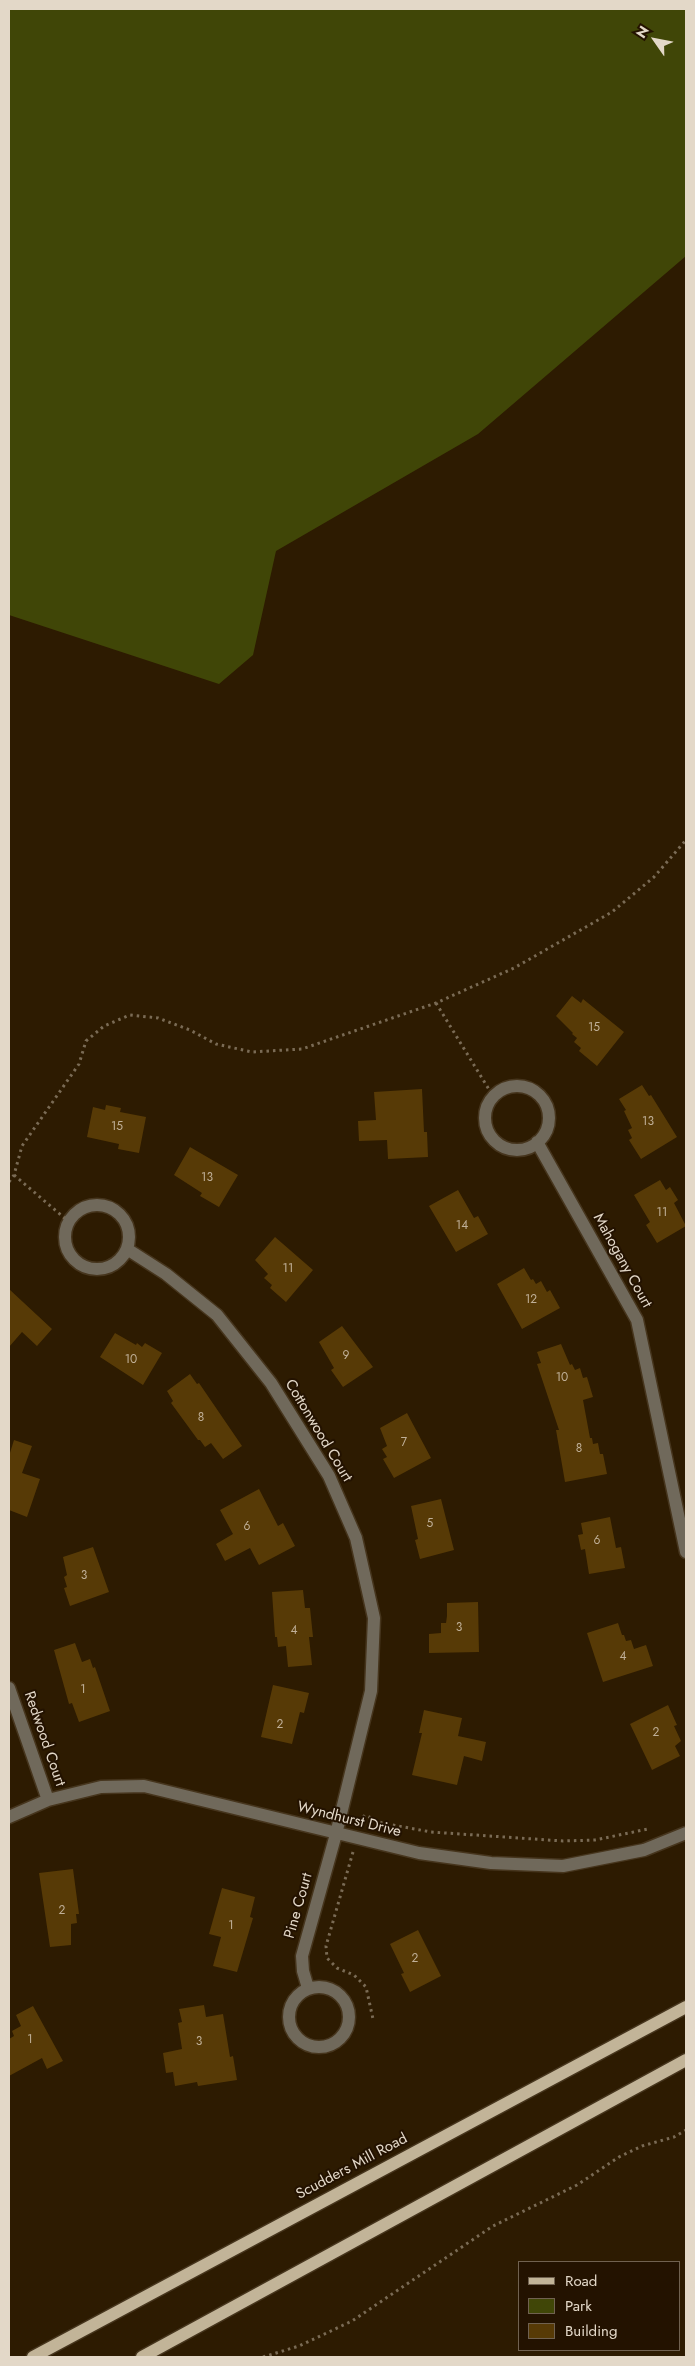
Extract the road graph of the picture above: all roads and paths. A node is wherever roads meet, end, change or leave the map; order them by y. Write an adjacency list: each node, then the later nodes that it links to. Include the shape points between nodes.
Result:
1 (686, 840): 2 (path, via 654,877 612,912 514,968)
2 (436, 1003): 3 (path); 5 (path, via 302,1049 252,1052 216,1044 158,1018 130,1015 112,1022 86,1041 79,1064 22,1146)
3 (493, 1096): 4 (street, via 486,1108 485,1119 493,1139 501,1146 519,1150); 4 (street, via 506,1087 517,1086 537,1093 548,1110 544,1134)
4 (537, 1142): 9 (street, Mahogany Court, via 637,1320)
5 (14, 1175): 6 (path); 7 (path)
6 (9, 1182)
7 (68, 1221): 8 (street, via 87,1206 107,1206 124,1218 128,1228); 8 (street, via 64,1239 67,1250 84,1267 104,1269 114,1264)
8 (127, 1249): 14 (street, Cottonwood Court, via 166,1274 217,1315 241,1345 271,1383 329,1476 356,1538 374,1618 371,1691)
9 (686, 1552)
10 (9, 1688): 11 (street, Redwood Court)
11 (48, 1800): 12 (street, Wyndhurst Drive); 14 (street, Wyndhurst Drive, via 100,1786 144,1786)
12 (9, 1818)
13 (686, 1833): 14 (street, Wyndhurst Drive, via 644,1850 563,1866 490,1863 419,1853)
14 (336, 1834): 15 (street, Pine Court, via 302,1956 302,1971)
15 (308, 1988): 15 (street, via 295,1997 289,2012 290,2028 300,2041 314,2047 330,2046 343,2036 350,2022 348,2006 339,1993 331,1989 324,1986)
16 (686, 2007): 20 (main road, Scudders Mill Road)
17 (686, 2060): 19 (main road)
18 (686, 2130): 22 (path, via 642,2146 577,2185 494,2226 352,2321 299,2346)
19 (162, 2353): 21 (main road)
20 (33, 2357)
21 (142, 2357)
22 (263, 2357)

